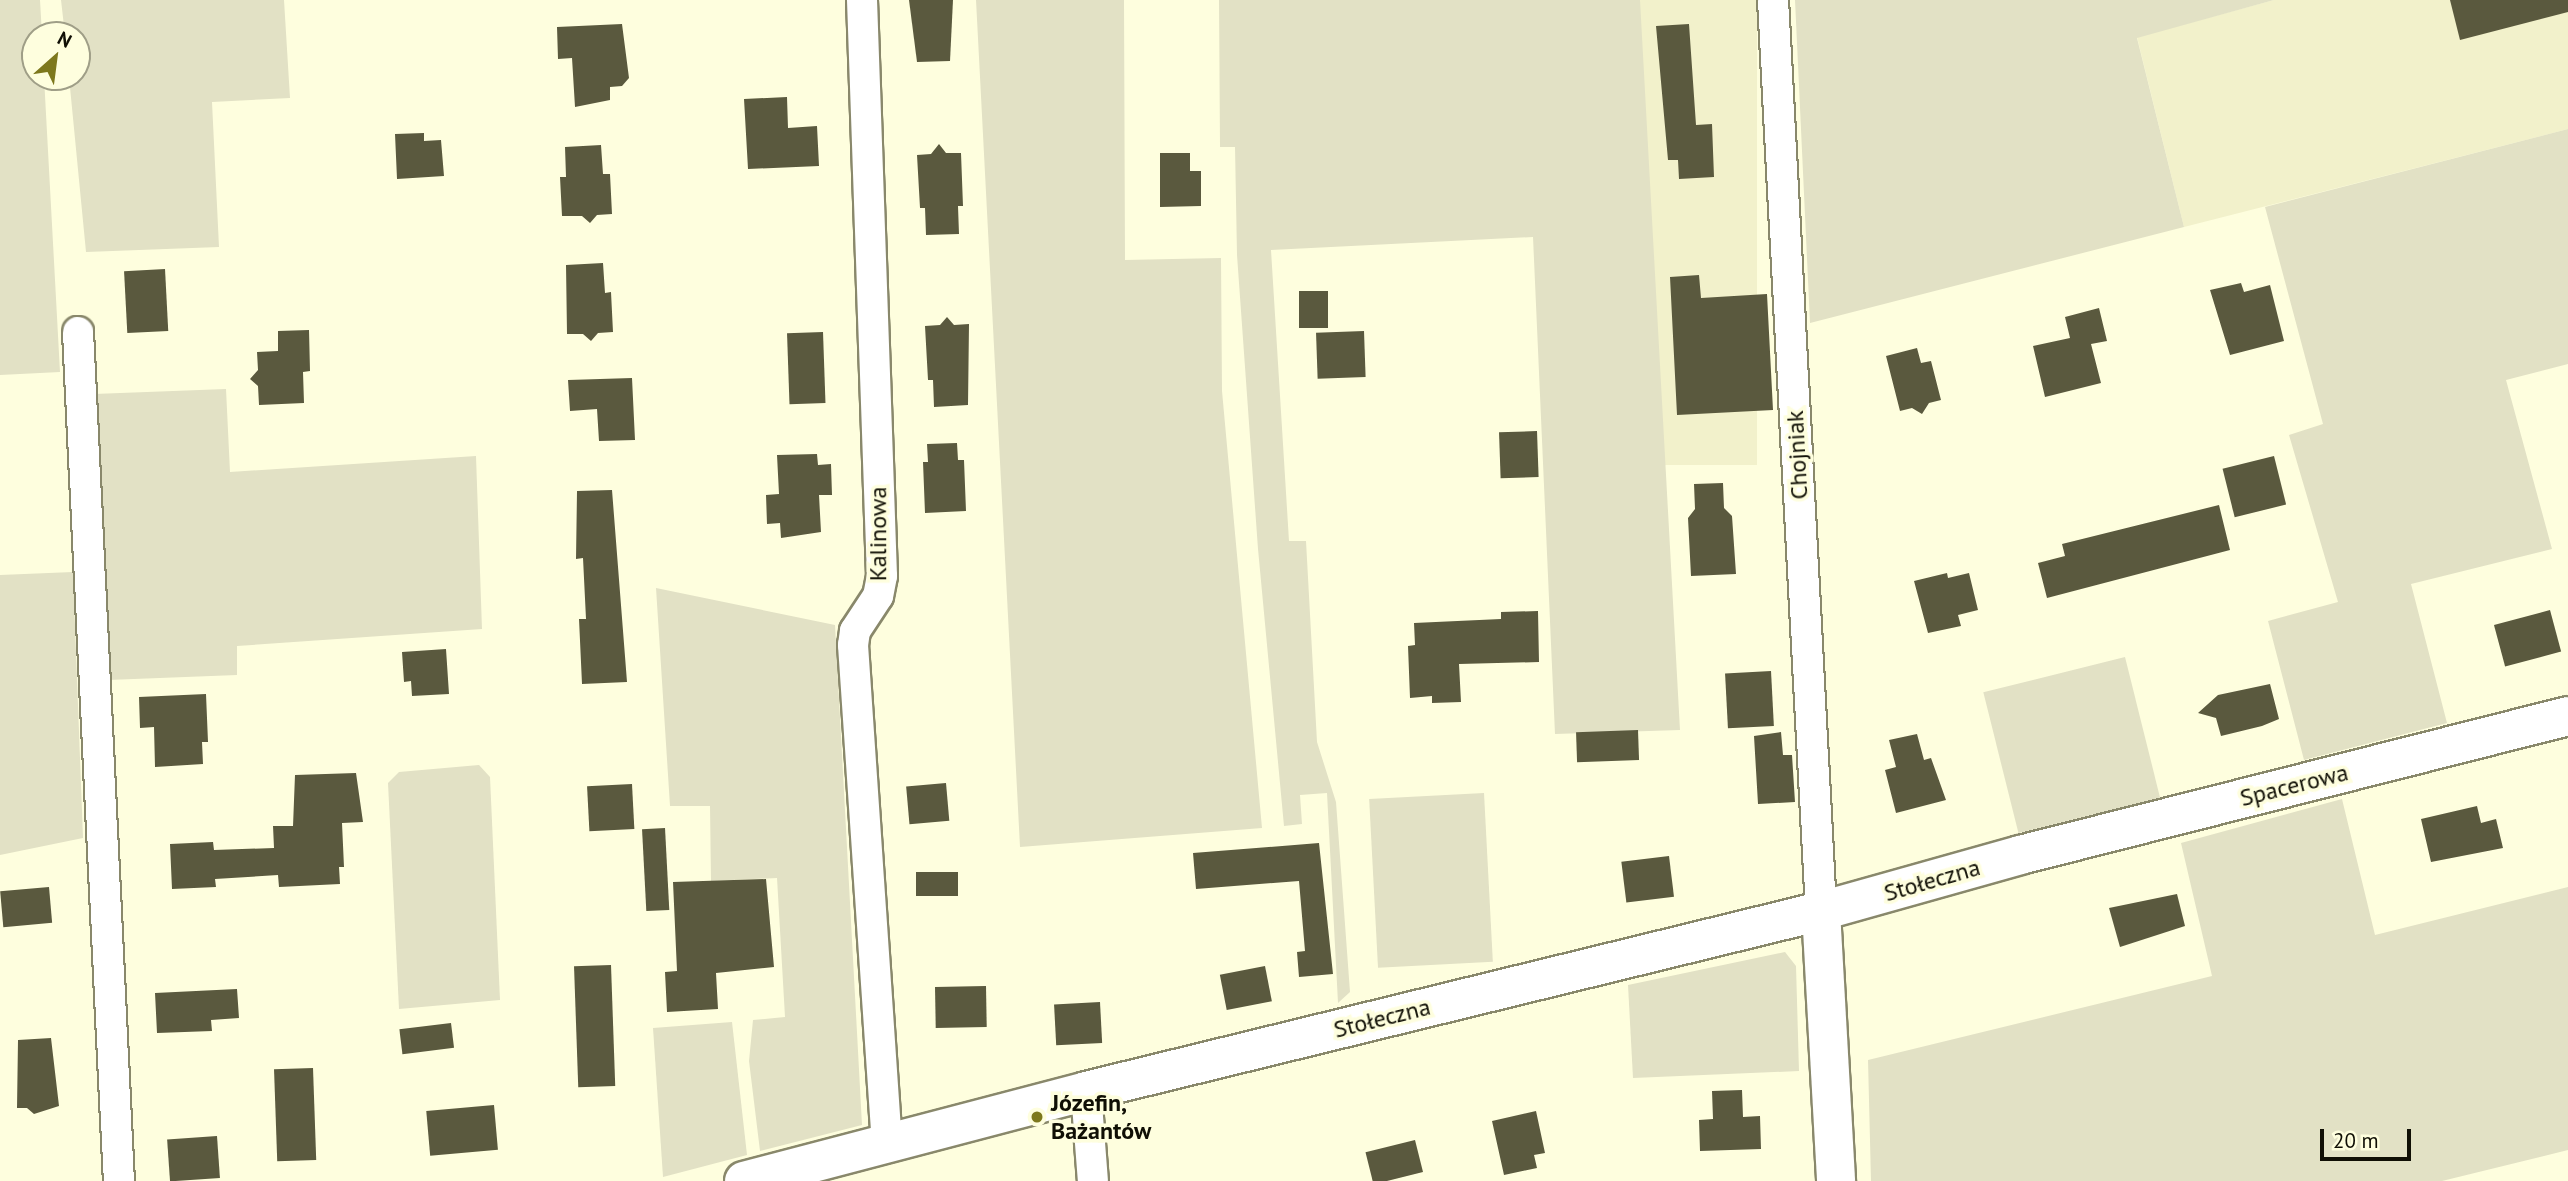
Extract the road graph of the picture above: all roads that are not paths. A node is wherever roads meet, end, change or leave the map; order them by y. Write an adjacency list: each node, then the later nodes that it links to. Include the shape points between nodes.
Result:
1 (862, 0): 8 (street, Kalinowa, via 882,576 878,596 855,631 853,645)
2 (1773, 0): 6 (street, Chojniak)
3 (78, 332): 9 (street)
4 (2568, 716): 5 (street, Spacerowa)
5 (2020, 855): 6 (street, Stołeczna)
6 (1821, 911): 7 (street, Stołeczna); 12 (street)
7 (1086, 1091): 8 (street, Stołeczna); 11 (street)
8 (887, 1145): 10 (street, Stołeczna)
9 (119, 1181)
10 (744, 1181)
11 (1093, 1181)
12 (1836, 1181)

